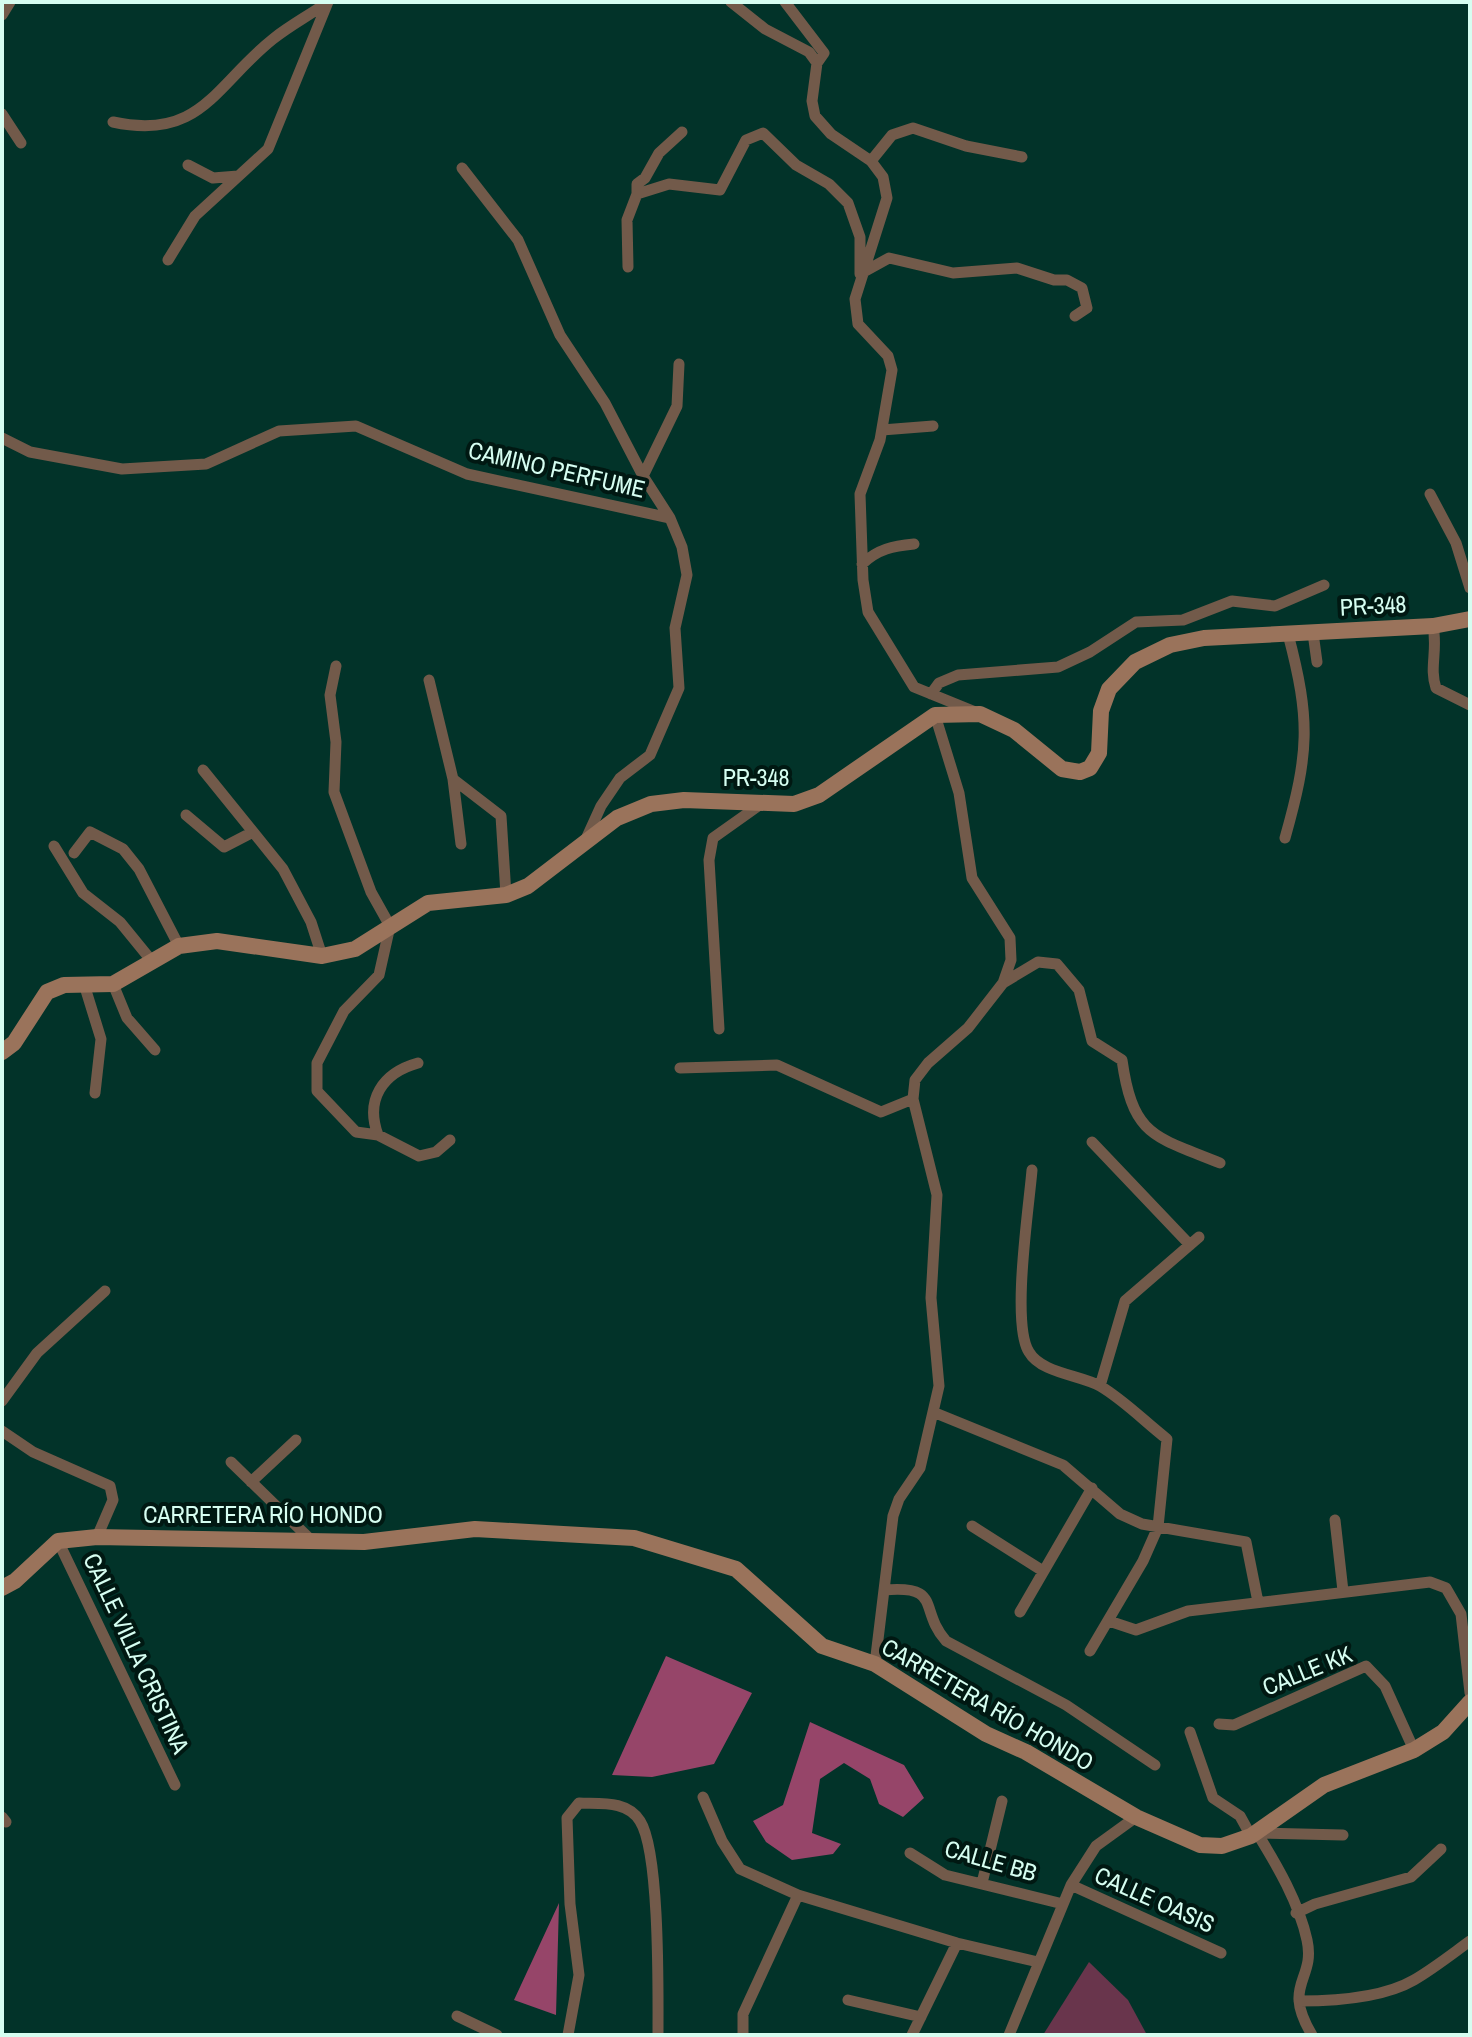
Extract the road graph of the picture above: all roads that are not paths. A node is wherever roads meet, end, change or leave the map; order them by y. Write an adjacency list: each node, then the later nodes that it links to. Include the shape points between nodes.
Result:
1 (10, 2): 5 (street)
2 (327, 2): 8 (street, via 272,40 207,105 167,125 143,128); 15 (street, via 268,149)
3 (731, 2): 6 (street, via 765,29 809,52)
4 (785, 2): 6 (street, via 824,53)
5 (2, 15)
6 (817, 63): 12 (street, via 815,116 831,134)
7 (2, 114): 10 (street)
8 (113, 122)
9 (682, 132): 16 (street, via 659,153 637,184)
10 (21, 143)
11 (1022, 157): 12 (street, via 913,128 892,135)
12 (871, 161): 19 (street, via 883,177 887,198)
13 (188, 165): 15 (street, via 213,178)
14 (462, 168): 25 (street, via 518,240 560,335 605,403)
15 (238, 176): 17 (street, via 195,216)
16 (637, 194): 18 (street, via 627,220); 19 (street, via 669,184 720,190 746,140 763,133 848,203 860,237)
17 (168, 260)
18 (628, 267)
19 (860, 274): 20 (street, via 889,258 953,273 1017,268 1082,288 1087,308); 23 (street, via 858,324 888,356 892,370)
20 (1075, 316)
21 (676, 370): 25 (street, via 677,406)
22 (933, 426): 23 (street)
23 (882, 430): 29 (street, via 860,494)
24 (2, 438): 27 (street, CAMINO PERFUME, via 30,452 122,469 206,464 279,431 356,426 467,474)
25 (643, 476): 27 (street)
26 (1430, 494): 31 (street, via 1456,543)
27 (670, 518): 49 (street, CAMINO PERFUME, via 687,575 675,628 679,688 650,755 620,778)
28 (914, 544): 29 (street, via 890,547)
29 (862, 564): 39 (street, via 868,612 902,673 914,687)
30 (1324, 585): 39 (street, via 1275,606 1232,601 1183,620 1136,622 1058,667 958,675 939,683)
31 (1470, 588)
32 (1470, 619): 33 (street, PR-348 / PR-348)
33 (1433, 626): 34 (street, PR-348 / PR-348); 40 (street, via 1437,649 1431,674 1436,688)
34 (1313, 633): 35 (street, PR-348 / PR-348); 36 (street)
35 (1288, 634): 41 (street, PR-348 / PR-348, via 1204,638 1170,645 1135,662 1109,689 1101,711 1099,753 1090,768 1080,772 1062,769 1014,730); 48 (street, via 1302,689 1306,749)
36 (1317, 662)
37 (336, 666): 54 (street, via 330,695 336,742 334,792 371,892)
38 (429, 680): 44 (street)
39 (931, 694): 41 (street)
40 (1470, 705)
41 (980, 714): 42 (street, PR-348 / PR-348)
42 (935, 715): 45 (street, PR-348 / PR-348, via 819,795 794,804); 58 (street, via 959,793 972,878 1010,938 1011,960)
43 (203, 770): 47 (street)
44 (453, 779): 50 (street); 53 (street, via 501,816)
45 (761, 804): 49 (street, PR-348 / PR-348, via 651,804); 61 (street, via 713,838 709,860)
46 (186, 815): 47 (street, via 224,847)
47 (251, 833): 56 (street, via 283,869)
48 (1285, 838)
49 (586, 839): 53 (street, PR-348 / PR-348, via 528,886)
50 (461, 844)
51 (54, 846): 57 (street, via 83,893 120,922)
52 (74, 853): 55 (street, via 90,832 123,849)
53 (506, 895): 54 (street, PR-348 / PR-348, via 428,903)
54 (390, 926): 56 (street, PR-348 / PR-348, via 355,949); 68 (street, via 379,975 344,1011 317,1063 317,1091 356,1132)
55 (179, 946): 56 (street, PR-348 / PR-348, via 217,941); 57 (street, PR-348 / PR-348)
56 (322, 956)
57 (151, 960): 60 (street, PR-348 / PR-348)
58 (1003, 983): 67 (street, via 968,1028 928,1063 915,1080); 71 (street, via 1038,962 1057,964 1079,990 1092,1041 1122,1060 1132,1109 1152,1135)
59 (84, 984): 60 (street); 63 (street, via 47,992 14,1043); 66 (street, via 101,1039)
60 (113, 984): 62 (street, via 127,1018)
61 (719, 1029)
62 (155, 1050)
63 (2, 1052)
64 (418, 1063): 68 (street, via 408,1065 375,1095 370,1115)
65 (680, 1068): 67 (street, via 777,1065 881,1112)
66 (95, 1093)
67 (913, 1099): 76 (street, via 937,1195 931,1298 939,1386)
68 (378, 1135): 69 (street, via 419,1156 436,1152)
69 (450, 1140)
70 (1092, 1142): 74 (street, via 1195,1241 1125,1301)
71 (1220, 1163)
72 (1032, 1170): 74 (street, via 1022,1278 1029,1353)
73 (105, 1291): 75 (street, via 37,1353)
74 (1100, 1386): 84 (street, via 1167,1439)
75 (2, 1401)
76 (933, 1412): 81 (street, via 1040,1453); 90 (street, via 920,1468 893,1516)
77 (2, 1431): 85 (street, via 33,1452 110,1486 113,1500)
78 (296, 1440): 80 (street)
79 (231, 1462): 80 (street)
80 (251, 1482): 87 (street)
81 (1092, 1488): 84 (street, via 1120,1514); 88 (street)
82 (1335, 1520): 91 (street)
83 (972, 1526): 88 (street)
84 (1158, 1527): 92 (street, via 1246,1542); 94 (street)
85 (97, 1537): 86 (street, CARRETERA RÍO HONDO); 87 (street, CARRETERA RÍO HONDO)
86 (58, 1541): 89 (street); 103 (street, CALLE VILLA CRISTINA)
87 (313, 1542): 96 (street, CARRETERA RÍO HONDO, via 364,1542 475,1529 634,1538 736,1569 822,1646)
88 (1043, 1571): 93 (street)
89 (2, 1588)
90 (884, 1590): 96 (street); 102 (street, via 921,1591 935,1628 946,1641 1066,1705)
91 (1343, 1591): 92 (street); 97 (street, via 1430,1582 1446,1588 1461,1614)
92 (1258, 1602): 94 (street, via 1188,1611 1136,1630)
93 (1020, 1612)
94 (1109, 1621): 95 (street)
95 (1090, 1651)
96 (875, 1664): 106 (street, CARRETERA RÍO HONDO, via 986,1734)
97 (1470, 1693)
98 (1470, 1702): 101 (street, CARRETERA RÍO HONDO, via 1443,1732)
99 (1219, 1724): 101 (street, CALLE KK, via 1234,1725 1366,1666 1385,1686)
100 (1190, 1732): 107 (street, via 1213,1798 1240,1816)
101 (1414, 1750): 107 (street, CARRETERA RÍO HONDO, via 1324,1785)
102 (1155, 1765)
103 (175, 1785)
104 (703, 1797): 113 (street, via 740,1869)
105 (1002, 1801): 111 (street)
106 (1136, 1817): 107 (street, CARRETERA RÍO HONDO, via 1200,1845 1222,1846); 112 (street, via 1096,1846)
107 (1254, 1835): 108 (street); 115 (street, via 1279,1869)
108 (1343, 1835)
109 (1441, 1849): 115 (street, via 1411,1877)
110 (910, 1853): 111 (street, CALLE BB, via 945,1875)
111 (982, 1883): 114 (street, CALLE BB)
112 (1071, 1885): 114 (street); 118 (street, CALLE OASIS)
113 (798, 1895): 117 (street); 127 (street, via 743,2014)
114 (1063, 1904): 119 (street)
115 (1296, 1913): 121 (street, via 1308,1959 1297,1990)
116 (1470, 1941): 121 (street, via 1395,1988)
117 (957, 1943): 119 (street); 123 (street)
118 (1221, 1953)
119 (1038, 1962): 129 (street)
120 (848, 2000): 123 (street)
121 (1299, 2001): 130 (street, via 1300,2015)
122 (457, 2016): 124 (street)
123 (921, 2017): 128 (street)
124 (497, 2035)
125 (568, 2035): 126 (street, via 579,1975 567,1818 579,1803 621,1805 640,1820 648,1843 658,1940)
126 (658, 2035)
127 (743, 2035)
128 (912, 2035)
129 (1009, 2035)
130 (1312, 2035)

